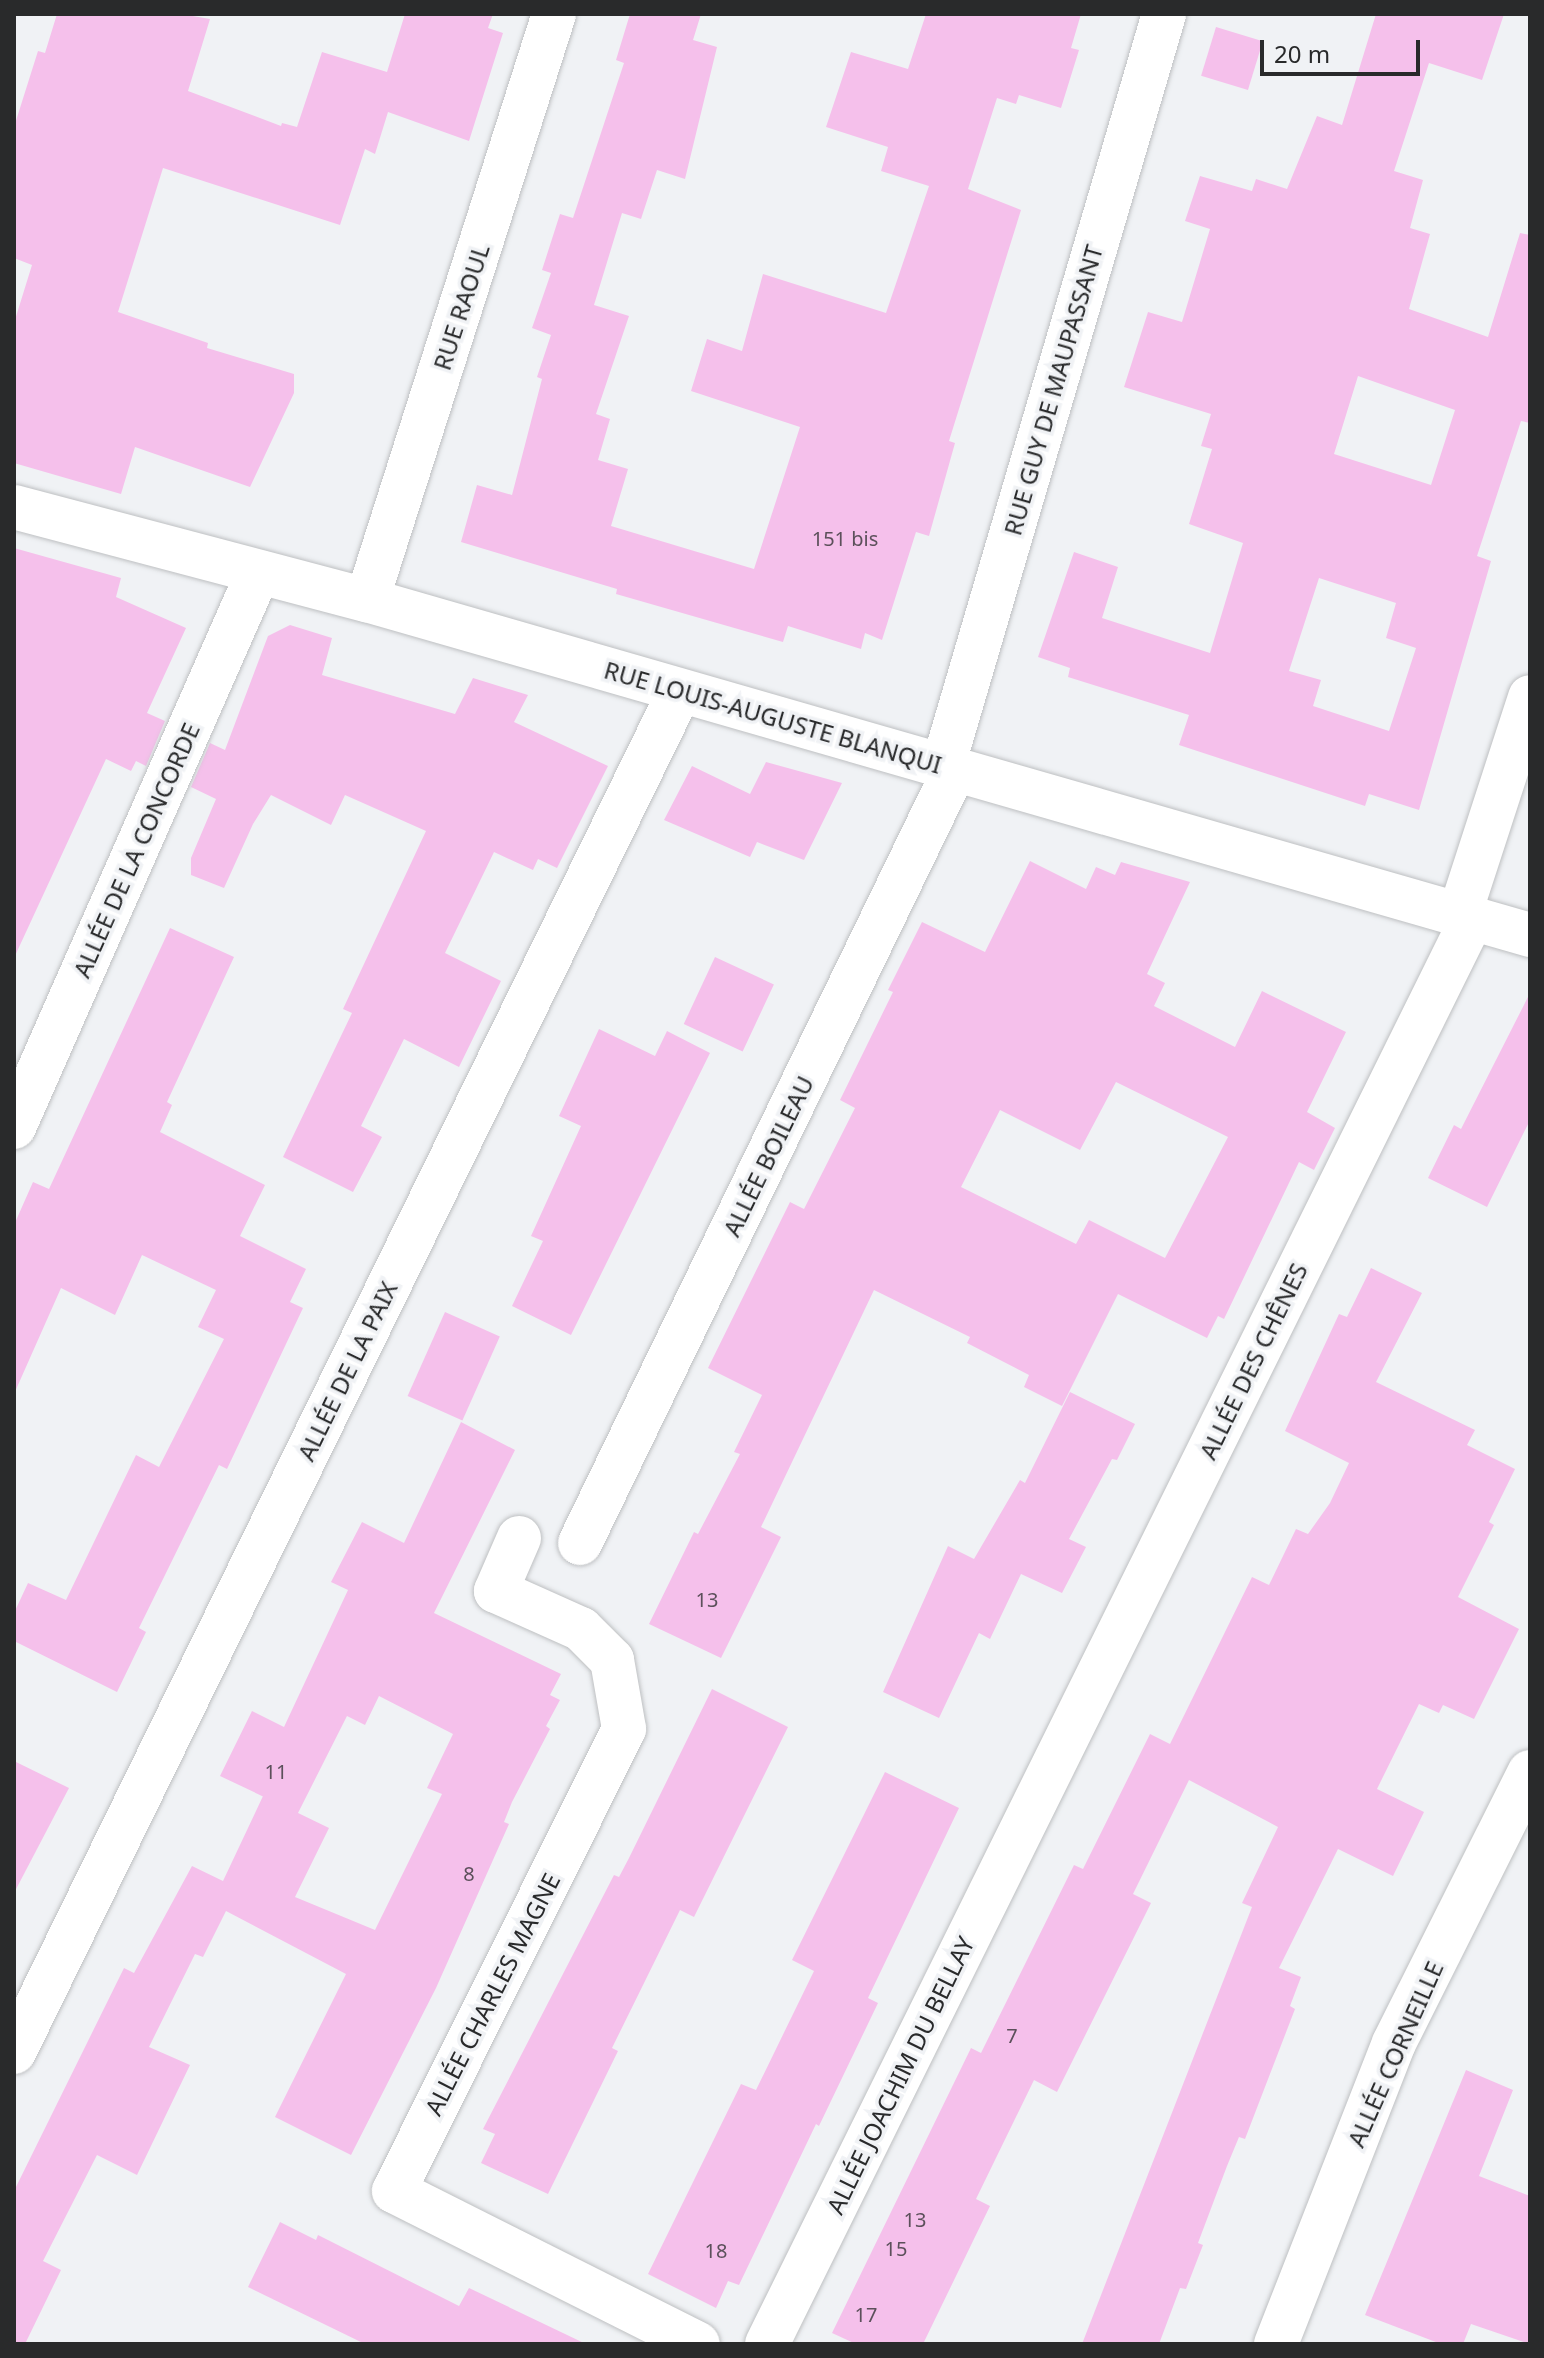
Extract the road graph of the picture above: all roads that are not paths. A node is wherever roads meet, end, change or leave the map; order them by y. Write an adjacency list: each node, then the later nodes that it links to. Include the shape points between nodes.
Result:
1 (554, 14): 5 (street, RUE RAOUL)
2 (1164, 14): 8 (street, RUE GUY DE MAUPASSANT)
3 (14, 507): 4 (street, RUE LOUIS-AUGUSTE BLANQUI)
4 (258, 573): 5 (street, RUE LOUIS-AUGUSTE BLANQUI); 11 (street, ALLÉE DE LA CONCORDE)
5 (367, 600): 6 (street, RUE LOUIS-AUGUSTE BLANQUI)
6 (680, 691): 8 (street, RUE LOUIS-AUGUSTE BLANQUI); 16 (street, ALLÉE DE LA PAIX)
7 (1530, 697): 9 (street, ALLÉE DES CHÊNES)
8 (949, 767): 9 (street, RUE LOUIS-AUGUSTE BLANQUI); 13 (street, ALLÉE BOILEAU)
9 (1467, 915): 10 (street, RUE LOUIS-AUGUSTE BLANQUI); 15 (street, ALLÉE DES CHÊNES)
10 (1530, 935)
11 (14, 1127)
12 (519, 1538): 17 (street, ALLÉE CHARLES MAGNE, via 496,1591 581,1629 612,1660 624,1729 394,2191)
13 (580, 1543)
14 (1530, 1772): 19 (street, ALLÉE CORNEILLE, via 1394,2043)
15 (1033, 1805): 18 (street, ALLÉE JOACHIM DU BELLAY)
16 (14, 2052)
17 (698, 2344)
18 (767, 2344)
19 (1276, 2344)

